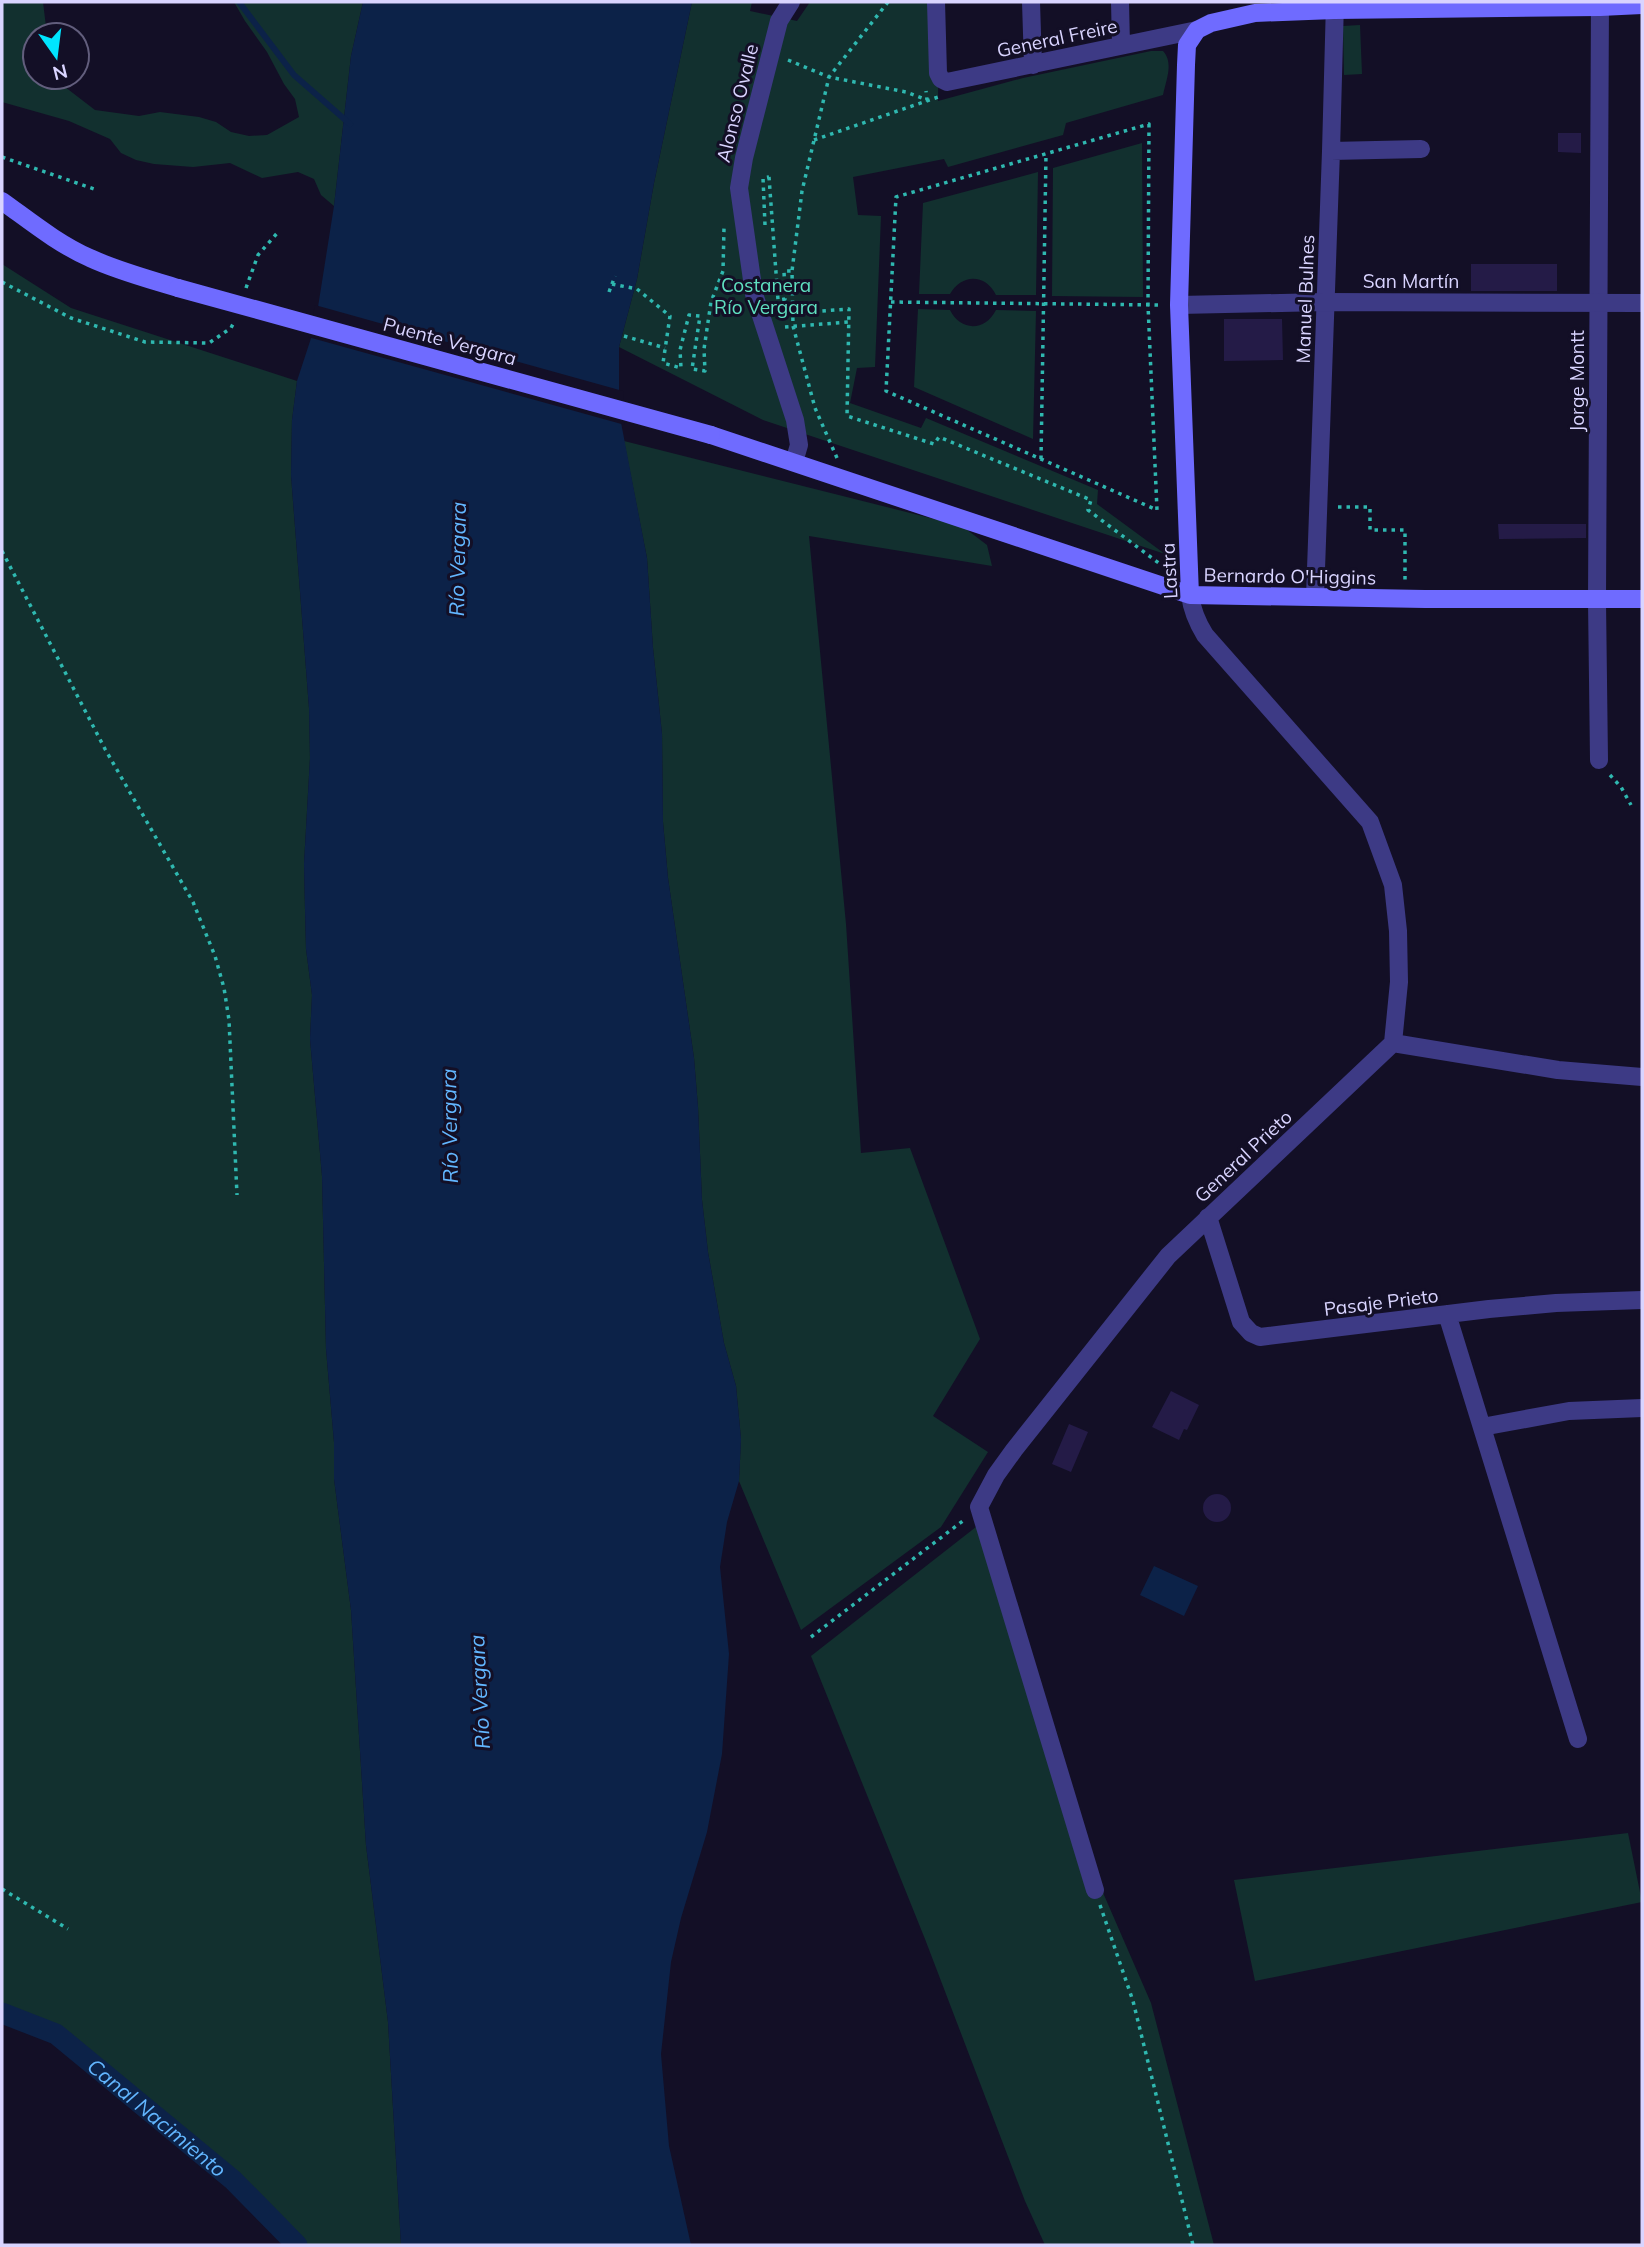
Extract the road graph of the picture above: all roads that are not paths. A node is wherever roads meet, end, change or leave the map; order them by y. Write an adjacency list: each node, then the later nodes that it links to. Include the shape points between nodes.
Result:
1 (791, 2): 19 (street, Alonso Ovalle, via 779,22 738,188 754,295 795,420 799,445)
2 (936, 2): 10 (street, General Freire, via 941,79 947,82)
3 (1031, 2): 10 (street)
4 (1119, 2): 9 (street)
5 (1600, 4): 6 (main road, General Freire); 7 (main road, General Freire); 15 (street, Jorge Montt)
6 (1642, 5)
7 (1334, 6): 8 (main road, General Freire, via 1255,13); 12 (street, Manuel Bulnes)
8 (1197, 30): 9 (street, General Freire); 17 (main road, Lastra, via 1187,45)
9 (1121, 45): 10 (street, General Freire)
10 (1033, 65)
11 (1421, 149): 12 (street)
12 (1331, 151): 14 (street, Manuel Bulnes)
13 (2, 201): 18 (main road, Puente Vergara, bridge, via 58,240 119,270)
14 (1325, 302): 15 (street, San Martín); 17 (street, San Martín); 21 (street, Manuel Bulnes)
15 (1598, 302): 16 (street, San Martín); 23 (street, Jorge Montt)
16 (1642, 303)
17 (1179, 305): 20 (main road, Lastra)
18 (711, 435): 19 (main road, Bernardo O'Higgins)
19 (794, 462): 20 (main road, Bernardo O'Higgins)
20 (1190, 591): 21 (main road, Bernardo O'Higgins); 25 (street, Lastra, via 1194,614 1205,635 1370,822 1393,885 1398,931)
21 (1315, 597): 23 (main road, Bernardo O'Higgins)
22 (1642, 599): 23 (main road, Bernardo O'Higgins)
23 (1597, 601): 24 (street, Jorge Montt)
24 (1599, 760)
25 (1393, 1043): 26 (street, via 1558,1070); 27 (street, General Prieto)
26 (1642, 1077)
27 (1208, 1217): 29 (street, Pasaje Prieto, via 1241,1322 1255,1336); 33 (street, General Prieto, via 1168,1256 1014,1450 979,1507)
28 (1642, 1300): 29 (street, Pasaje Prieto)
29 (1447, 1314): 31 (street)
30 (1642, 1408): 31 (street, via 1569,1410)
31 (1482, 1427): 32 (street)
32 (1578, 1739)
33 (1095, 1890)

